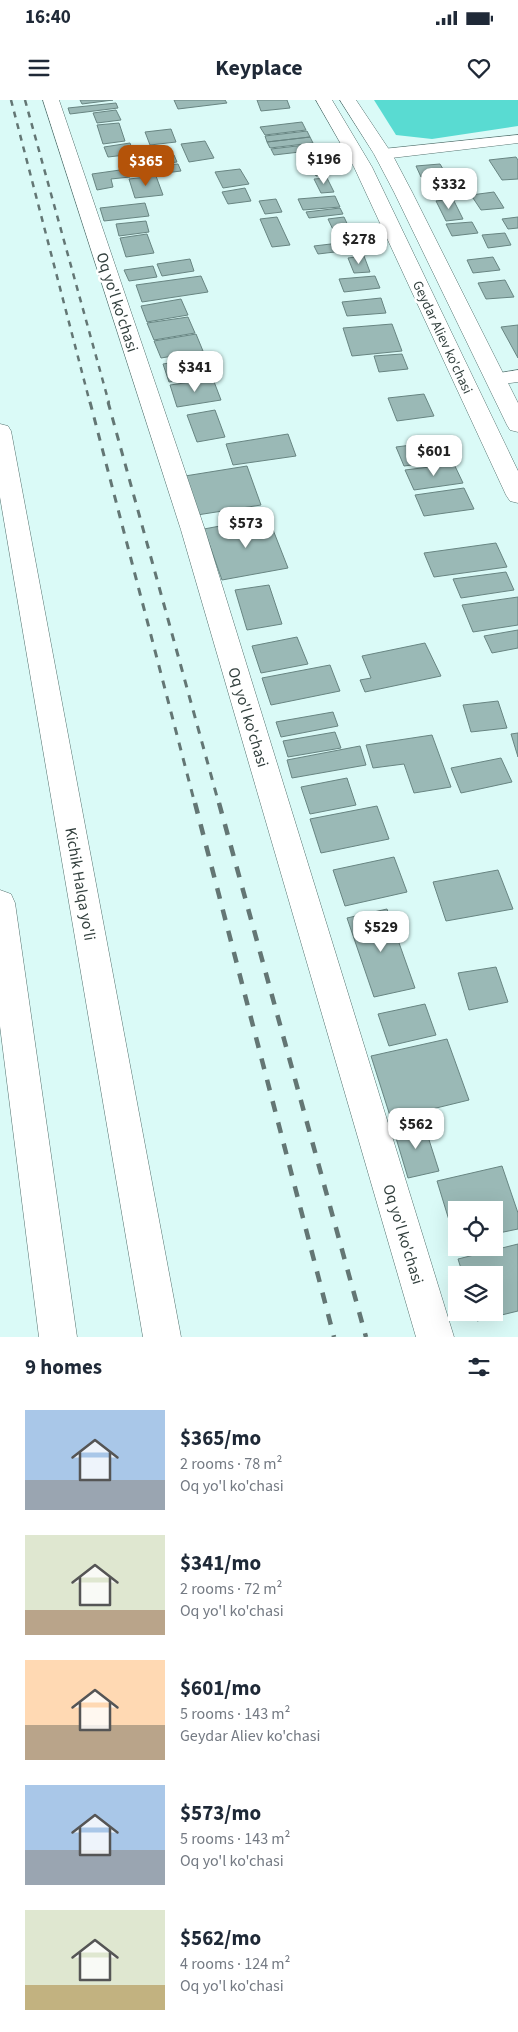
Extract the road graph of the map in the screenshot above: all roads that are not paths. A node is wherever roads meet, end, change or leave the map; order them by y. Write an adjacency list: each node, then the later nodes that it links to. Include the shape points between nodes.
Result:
1 (51, 100): 15 (main road, Oq yo'l ko'chasi, via 194,530)
2 (324, 100): 6 (main road, Geydar Aliev ko'chasi)
3 (348, 100): 5 (main road, Geydar Aliev ko'chasi)
4 (518, 138): 5 (street)
5 (383, 154): 6 (main road); 8 (main road, Geydar Aliev ko'chasi)
6 (358, 157): 11 (main road, Geydar Aliev ko'chasi)
7 (518, 376): 8 (street)
8 (495, 379): 9 (main road, Geydar Aliev ko'chasi)
9 (518, 426)
10 (0, 431): 14 (main road, Kichik Halqa yo'li)
11 (518, 495)
12 (0, 903): 13 (main road)
13 (58, 1337)
14 (162, 1337)
15 (435, 1337)

